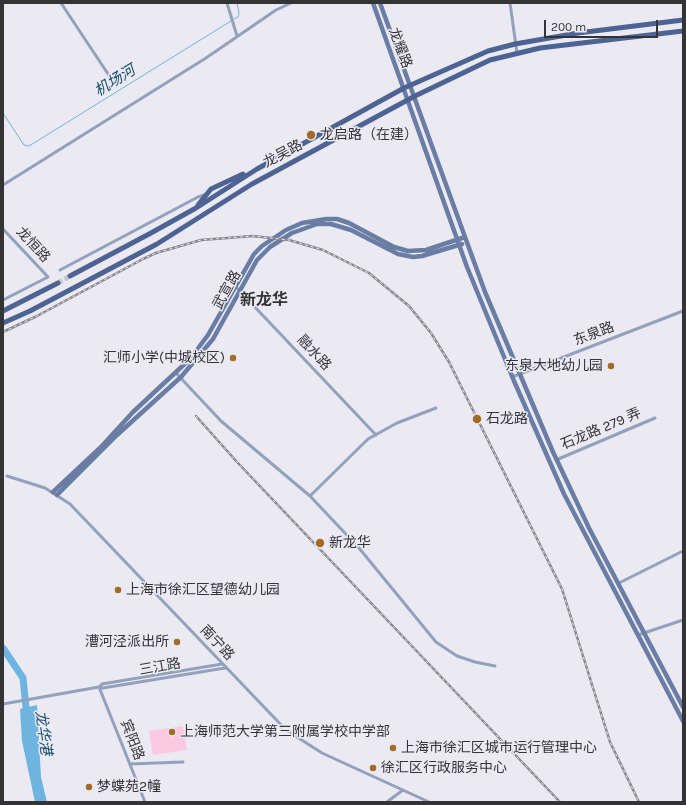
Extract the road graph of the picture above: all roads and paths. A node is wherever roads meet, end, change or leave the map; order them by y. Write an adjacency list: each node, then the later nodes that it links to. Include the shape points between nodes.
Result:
1 (61, 3): 13 (street)
2 (227, 3): 9 (street)
3 (291, 3): 9 (street)
4 (373, 3): 14 (main road, 龙耀路)
5 (380, 3): 12 (main road, 龙耀路)
6 (510, 3): 10 (street)
7 (683, 20): 10 (main road, 龙吴路)
8 (683, 31): 11 (main road, 龙吴路, via 569,44)
9 (237, 36): 18 (street)
10 (515, 44): 11 (street); 12 (main road, 龙吴路, via 488,51)
11 (517, 53): 15 (main road, 龙吴路, via 490,60)
12 (411, 85): 14 (main road, 龙吴路); 15 (main road, 龙耀路)
13 (116, 86)
14 (404, 88): 16 (main road, 龙耀路); 17 (main road, 龙吴路)
15 (415, 96): 16 (main road, 龙吴路); 22 (main road)
16 (408, 100): 23 (main road); 32 (main road, 龙吴路, via 252,184 157,244)
17 (257, 169): 19 (main road, via 211,189); 20 (main road, 龙吴路)
18 (3, 185)
19 (204, 195): 20 (main road); 25 (street)
20 (196, 208): 26 (main road, 龙吴路)
21 (3, 229): 29 (street, 龙恒路, via 48,277)
22 (465, 239): 23 (main road); 24 (main road, 武宣路); 34 (main road, via 484,292)
23 (458, 240): 24 (main road); 28 (main road, via 426,250 408,251 394,247 337,219 302,223 262,246 254,254)
24 (460, 245): 28 (main road, 武宣路, via 413,257 398,254 342,226 317,224 292,233 270,247); 36 (main road)
25 (60, 270)
26 (70, 276)
27 (58, 283): 30 (main road)
28 (237, 288): 33 (main road, via 203,344); 35 (main road, 武宣路, via 213,339); 39 (street, 融水路)
29 (3, 300)
30 (3, 311)
31 (683, 311): 34 (street, 东泉路)
32 (3, 323)
33 (176, 373): 35 (street); 42 (main road)
34 (519, 374): 36 (street, 东泉路); 40 (main road)
35 (182, 377): 43 (main road, 武宣路, via 117,435); 44 (street, via 221,421)
36 (512, 377): 49 (main road, via 564,494)
37 (436, 408): 39 (street, via 397,423)
38 (655, 418): 40 (street, 石龙路 279 弄)
39 (376, 435): 44 (street, via 368,439)
40 (556, 460): 46 (main road)
41 (7, 476): 42 (street, 南宁路)
42 (53, 492): 43 (street, 南宁路)
43 (57, 495): 50 (street, 南宁路, via 70,504)
44 (310, 496): 51 (street, via 359,548 436,642 458,656)
45 (683, 551): 46 (street)
46 (619, 583): 48 (main road)
47 (683, 620): 48 (street)
48 (644, 633): 49 (street); 55 (main road)
49 (638, 635): 56 (main road)
50 (222, 664): 52 (street, 南宁路); 53 (street, 三江路)
51 (495, 666)
52 (225, 668): 53 (street, 三江路, via 103,688); 59 (street, 南宁路, via 276,721 298,739 322,753)
53 (99, 686): 54 (street, 三江路); 58 (street, 宾阳路)
54 (3, 704)
55 (683, 707)
56 (683, 721)
57 (183, 762): 58 (street)
58 (130, 764): 60 (street, 宾阳路)
59 (403, 790): 61 (street); 62 (street, 南宁路)
60 (144, 802)
61 (388, 802)
62 (429, 802)

